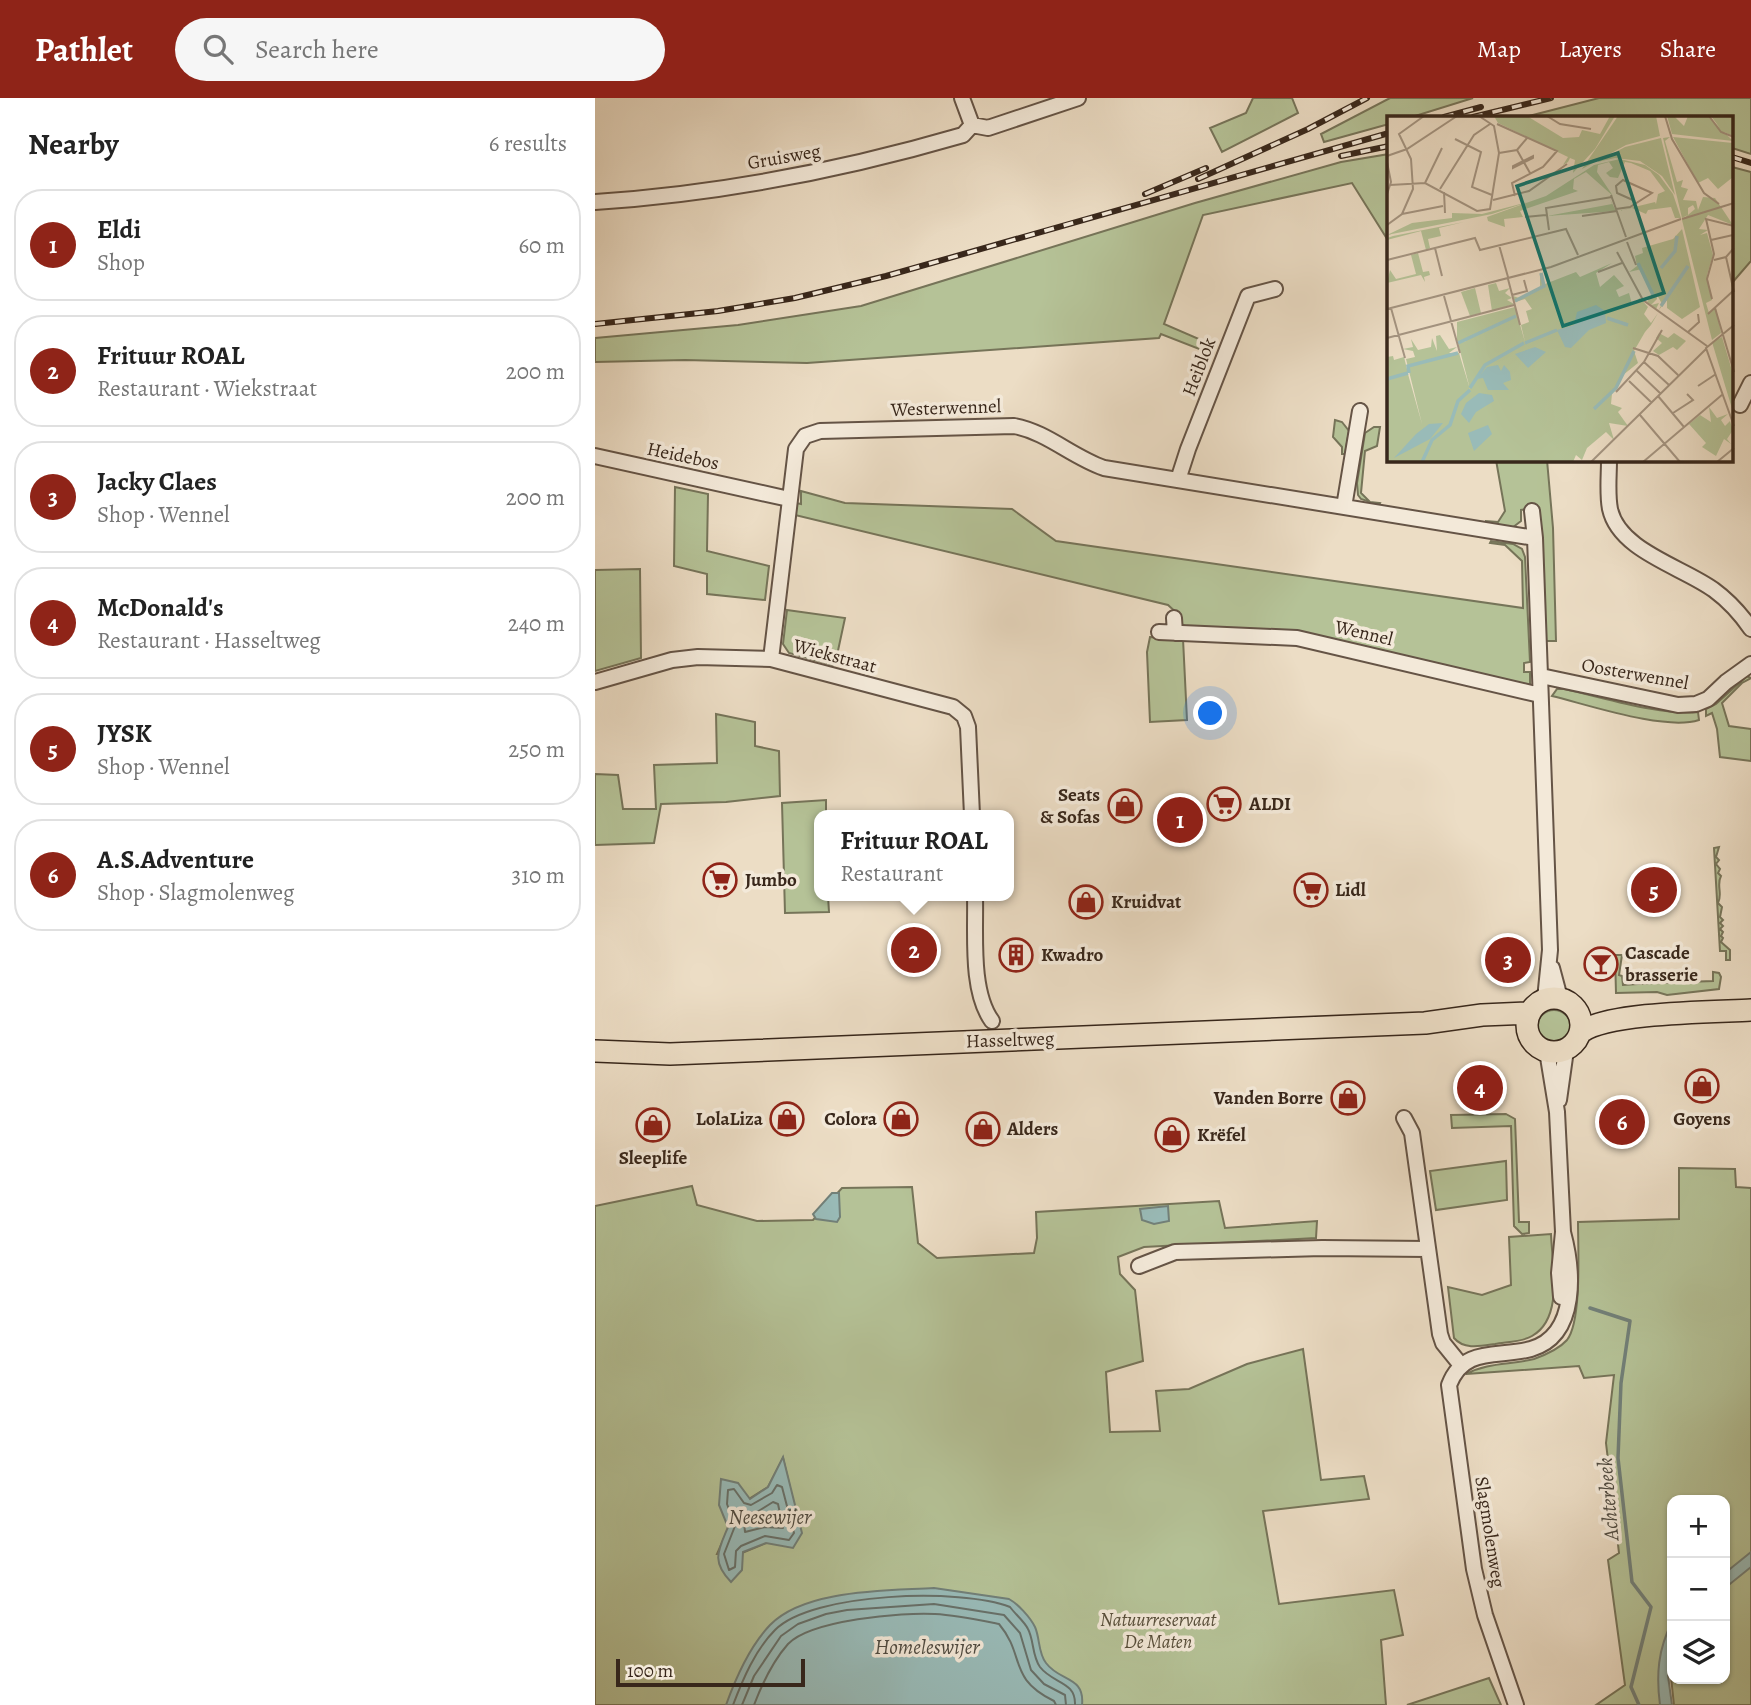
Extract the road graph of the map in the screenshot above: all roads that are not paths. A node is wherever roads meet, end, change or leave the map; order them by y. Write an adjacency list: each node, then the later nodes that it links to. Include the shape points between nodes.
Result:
1 (962, 98): 3 (street)
2 (1078, 98): 3 (street, Gruisweg, via 988,128)
3 (972, 125): 4 (street, Gruisweg, via 963,135 847,165 746,184)
4 (595, 202)
5 (1275, 289): 11 (street, Heiblok, via 1248,296)
6 (1751, 383): 7 (street)
7 (1741, 406)
8 (1360, 411): 13 (street)
9 (595, 456): 12 (street, Heidebos)
10 (1609, 462): 16 (street, via 1610,510 1623,533 1641,549 1714,590 1738,610)
11 (1178, 480): 12 (street, Westerwennel, via 1085,462 1042,436 1014,426 820,431 805,436 796,449); 13 (street, Westerwennel)
12 (789, 499): 18 (street, Westerwennel)
13 (1344, 507): 15 (street, Westerwennel)
14 (1532, 510): 15 (street)
15 (1535, 538): 20 (street)
16 (1751, 629)
17 (1159, 632): 22 (street, Wennel, via 1175,626 1297,638)
18 (771, 659): 21 (street, Wiekstraat, via 672,660); 23 (street, Wiekstraat, via 953,707 968,727)
19 (1751, 664): 20 (street, Oosterwennel, via 1696,704 1678,705)
20 (1541, 676): 22 (street)
21 (595, 682)
22 (1541, 695): 25 (street)
23 (972, 810)
24 (975, 901): 27 (street, via 978,988)
25 (1553, 999): 28 (main road, via 1567,1001); 29 (main road, via 1538,1002)
26 (1751, 1010): 28 (main road)
27 (992, 1021)
28 (1579, 1022): 31 (main road, via 1572,1045)
29 (1528, 1023): 30 (main road, Hasseltweg, via 1482,1015 1425,1023 670,1054); 31 (main road, via 1532,1041)
30 (595, 1051)
31 (1556, 1051): 35 (street, via 1563,1232 1570,1273 1562,1322 1551,1338 1532,1348)
32 (1404, 1118): 33 (street, via 1412,1133)
33 (1427, 1249): 34 (street, via 1175,1252); 35 (street, via 1440,1334)
34 (1139, 1266)
35 (1460, 1364): 36 (street, Slagmolenweg, via 1449,1385 1449,1398 1474,1569)
36 (1516, 1705)

